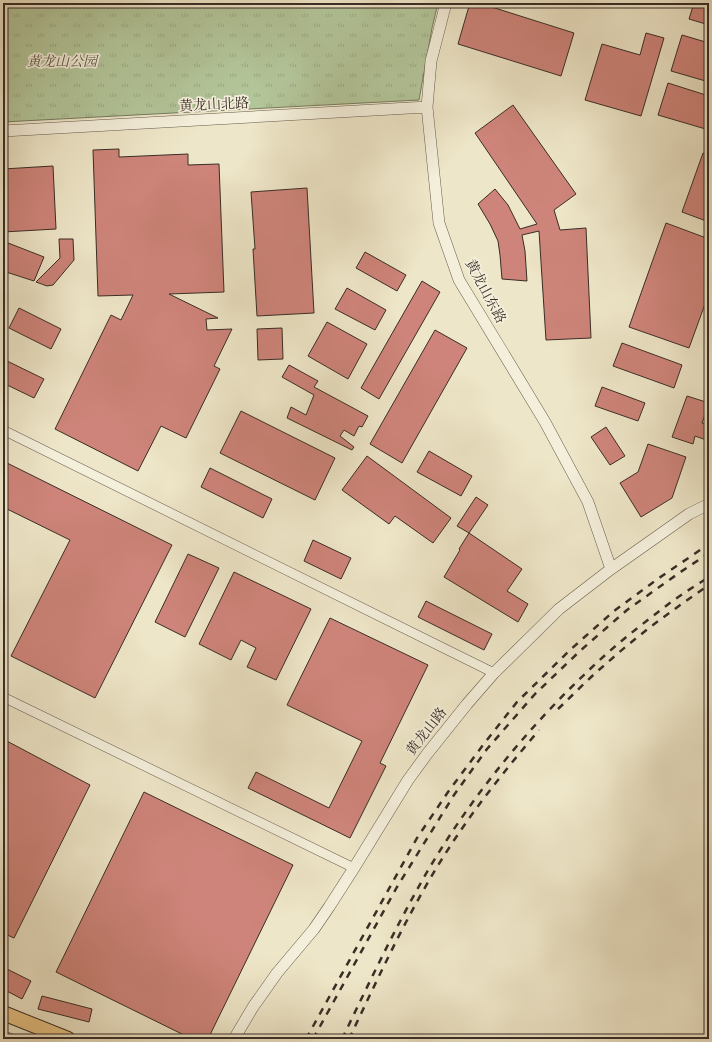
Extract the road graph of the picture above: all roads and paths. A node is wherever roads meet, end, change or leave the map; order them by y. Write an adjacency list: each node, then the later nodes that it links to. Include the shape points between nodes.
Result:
1 (446, 3): 2 (street, 黄龙山东路, via 431,60)
2 (427, 107): 3 (street, 黄龙山北路); 6 (street, 黄龙山东路, via 439,223 459,280 545,422 588,502)
3 (3, 131)
4 (3, 430): 7 (street)
5 (709, 504): 6 (street, 黄龙山路, via 689,514)
6 (611, 569): 7 (street, 黄龙山路, via 559,609)
7 (494, 673): 9 (street, 黄龙山路, via 408,780)
8 (3, 697): 9 (street)
9 (354, 868): 14 (street, 黄龙山路, via 314,929 252,1007)
10 (3, 1013): 13 (main road)
11 (3, 1033): 12 (lane)
12 (18, 1039)
13 (68, 1039)
14 (234, 1039)

